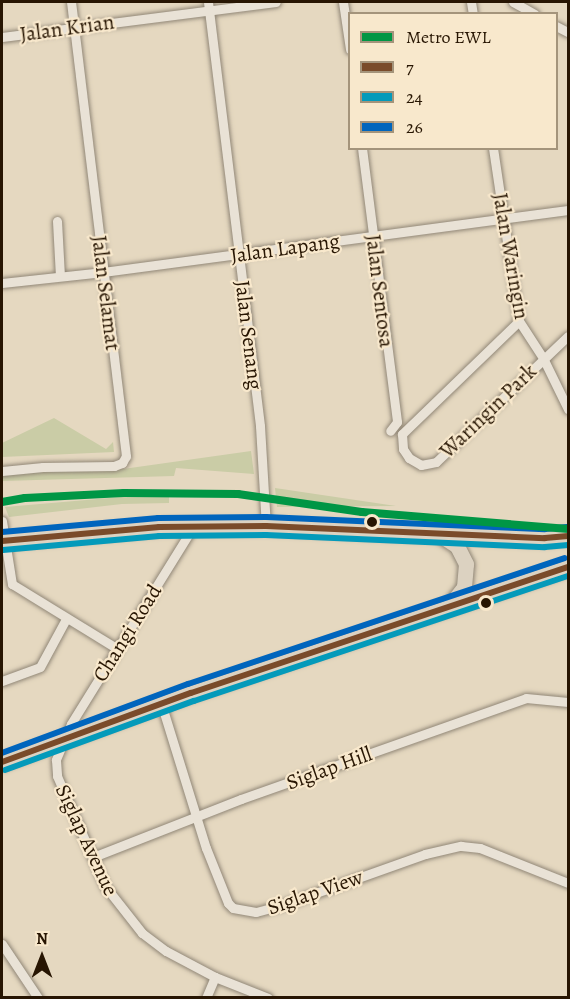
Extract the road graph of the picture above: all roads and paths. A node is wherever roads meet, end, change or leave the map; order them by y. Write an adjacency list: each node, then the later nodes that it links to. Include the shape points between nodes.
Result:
1 (71, 2): 7 (street, Jalan Selamat)
2 (276, 2): 5 (street, Jalan Krian)
3 (343, 2): 8 (street)
4 (513, 2): 6 (street)
5 (208, 5): 7 (street, Jalan Krian); 16 (street, Jalan Senang)
6 (531, 12)
7 (75, 28): 9 (street, Jalan Krian); 17 (street, Jalan Selamat)
8 (348, 36)
9 (2, 37)
10 (362, 150): 15 (street, Jalan Sentosa)
11 (493, 150): 13 (street, Jalan Waringin)
12 (568, 210): 13 (street, Jalan Lapang)
13 (503, 218): 15 (street, Jalan Lapang); 20 (street, Jalan Waringin)
14 (57, 221): 18 (street)
15 (374, 236): 16 (street, Jalan Lapang); 24 (street, Jalan Sentosa, via 397,422)
16 (238, 254): 17 (street, Jalan Lapang); 27 (street, Jalan Senang, via 260,426)
17 (104, 272): 18 (street, Jalan Lapang); 25 (street, Jalan Selamat, via 126,456 114,466)
18 (60, 276): 19 (street, Jalan Lapang)
19 (2, 283)
20 (519, 321): 22 (street, Jalan Waringin); 22 (street, Waringin Park, via 402,434 403,449 409,458 421,465 436,462)
21 (568, 336): 22 (street, Waringin Park)
22 (543, 358): 23 (street, Jalan Waringin)
23 (568, 409)
24 (390, 431)
25 (2, 471)
26 (2, 521): 31 (street)
27 (267, 526): 28 (main road); 29 (main road)
28 (193, 527): 31 (main road, via 119,529); 35 (street, Changi Road)
29 (435, 532): 30 (main road); 33 (main road, via 457,546 466,564 464,587)
30 (568, 536)
31 (3, 541): 34 (street, via 12,584)
32 (568, 567): 33 (main road)
33 (450, 605): 38 (main road)
34 (66, 619): 35 (street); 36 (street, via 40,667)
35 (116, 648): 39 (street, Changi Road)
36 (2, 681)
37 (568, 702): 41 (street, Siglap Hill, via 526,698)
38 (161, 703): 39 (main road); 41 (street, Siglap View)
39 (62, 741): 40 (main road); 42 (street, Siglap Avenue, via 56,760 57,776)
40 (2, 762)
41 (196, 816): 42 (street, Siglap Hill); 43 (street, Siglap View, via 228,903 248,912 282,905 447,847 480,848)
42 (93, 857): 45 (street, Siglap Avenue, via 105,886 142,933)
43 (568, 883)
44 (2, 944): 46 (street)
45 (214, 977): 47 (street); 48 (street, Siglap Avenue)
46 (38, 998)
47 (206, 998)
48 (268, 998)

